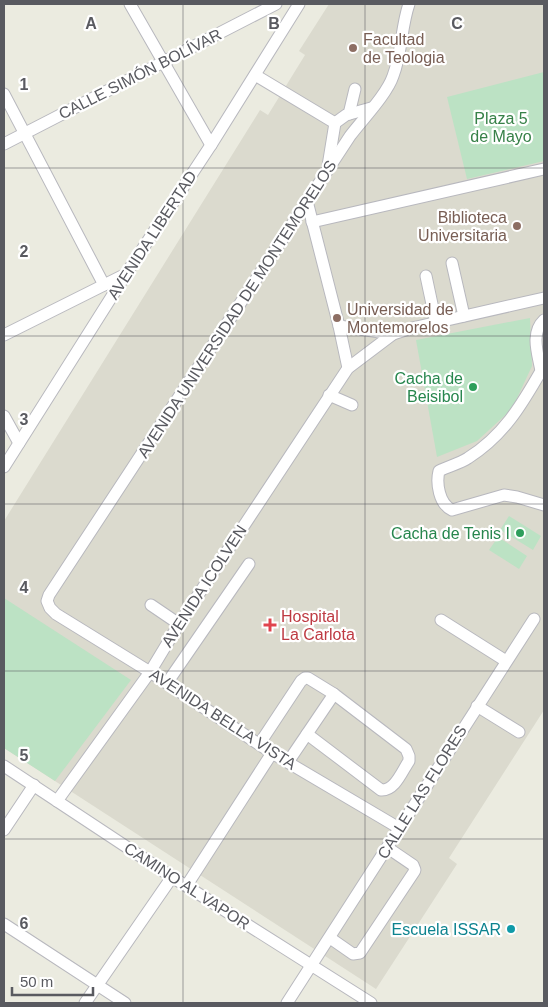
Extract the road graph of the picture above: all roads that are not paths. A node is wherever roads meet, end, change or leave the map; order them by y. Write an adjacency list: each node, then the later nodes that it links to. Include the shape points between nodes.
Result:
1 (130, 4): 5 (street)
2 (276, 4): 5 (street, CALLE SIMÓN BOLÍVAR)
3 (299, 4): 6 (street, AVENIDA LIBERTAD)
4 (409, 4): 9 (street, AVENIDA UNIVERSIDAD DE MONTEMORELOS, via 393,78)
5 (164, 63): 12 (street, CALLE SIMÓN BOLÍVAR); 15 (street)
6 (254, 75): 11 (street); 15 (street, AVENIDA LIBERTAD)
7 (355, 89): 10 (street)
8 (4, 94): 12 (street)
9 (371, 108): 10 (street); 13 (street, AVENIDA UNIVERSIDAD DE MONTEMORELOS)
10 (347, 115): 11 (street); 13 (street)
11 (333, 127): 13 (street, via 340,135); 17 (street)
12 (24, 134): 14 (street, CALLE SIMÓN BOLÍVAR); 23 (street)
13 (352, 134): 17 (street, AVENIDA UNIVERSIDAD DE MONTEMORELOS)
14 (4, 144)
15 (211, 145): 21 (street, AVENIDA LIBERTAD)
16 (544, 169): 19 (street)
17 (327, 173): 18 (street, AVENIDA UNIVERSIDAD DE MONTEMORELOS)
18 (307, 201): 19 (street); 42 (street, AVENIDA UNIVERSIDAD DE MONTEMORELOS, via 49,595)
19 (312, 222): 28 (street)
20 (452, 263): 25 (street)
21 (126, 274): 23 (street); 37 (street, AVENIDA LIBERTAD)
22 (426, 276): 27 (street)
23 (104, 285): 30 (street)
24 (544, 298): 25 (street)
25 (464, 316): 27 (street)
26 (544, 320): 32 (street, via 535,339)
27 (436, 323): 29 (street)
28 (339, 326): 29 (street); 31 (street)
29 (392, 334): 31 (street, AVENIDA ICOLVEN)
30 (4, 335)
31 (348, 368): 34 (street, AVENIDA ICOLVEN)
32 (541, 370): 33 (street); 39 (street, via 518,410 496,437 468,458 439,471 438,479 444,504 452,510 504,495)
33 (544, 384)
34 (329, 396): 35 (street); 45 (street, AVENIDA ICOLVEN)
35 (352, 405)
36 (4, 416): 37 (street)
37 (19, 444): 38 (street, AVENIDA LIBERTAD)
38 (4, 467)
39 (544, 505)
40 (249, 564): 48 (street)
41 (152, 605): 45 (street)
42 (50, 608): 47 (street, AVENIDA BELLA VISTA)
43 (534, 619): 46 (street, CALLE LAS FLORES)
44 (440, 620): 46 (street)
45 (179, 624): 47 (street, AVENIDA ICOLVEN)
46 (506, 661): 50 (street, CALLE LAS FLORES)
47 (150, 672): 48 (street, AVENIDA BELLA VISTA); 58 (street, AVENIDA ICOLVEN)
48 (167, 683): 53 (street, AVENIDA BELLA VISTA)
49 (334, 694): 52 (street); 52 (street, via 408,752 408,761 392,786 381,790); 53 (street, via 308,678 302,679)
50 (477, 706): 51 (street); 59 (street, CALLE LAS FLORES)
51 (519, 732)
52 (307, 734): 55 (street)
53 (260, 743): 54 (street, AVENIDA BELLA VISTA)
54 (272, 753): 55 (street, AVENIDA BELLA VISTA); 63 (street)
55 (288, 762): 59 (street, AVENIDA BELLA VISTA)
56 (4, 766): 57 (street, CAMINO AL VAPOR)
57 (34, 785): 58 (street, CAMINO AL VAPOR); 60 (street)
58 (57, 801): 62 (street, CAMINO AL VAPOR)
59 (399, 828): 61 (street, CALLE LAS FLORES)
60 (4, 830)
61 (388, 848): 65 (street, CALLE LAS FLORES); 65 (street, via 413,864 414,872 360,953 353,954)
62 (172, 877): 63 (street, CAMINO AL VAPOR); 67 (street)
63 (187, 885): 66 (street, CAMINO AL VAPOR)
64 (4, 924): 67 (street)
65 (330, 938): 66 (street, CALLE LAS FLORES)
66 (312, 967): 70 (street, CALLE LAS FLORES); 71 (street, CAMINO AL VAPOR)
67 (97, 986): 68 (street); 69 (street)
68 (85, 1003)
69 (125, 1003)
70 (287, 1003)
71 (371, 1003)

